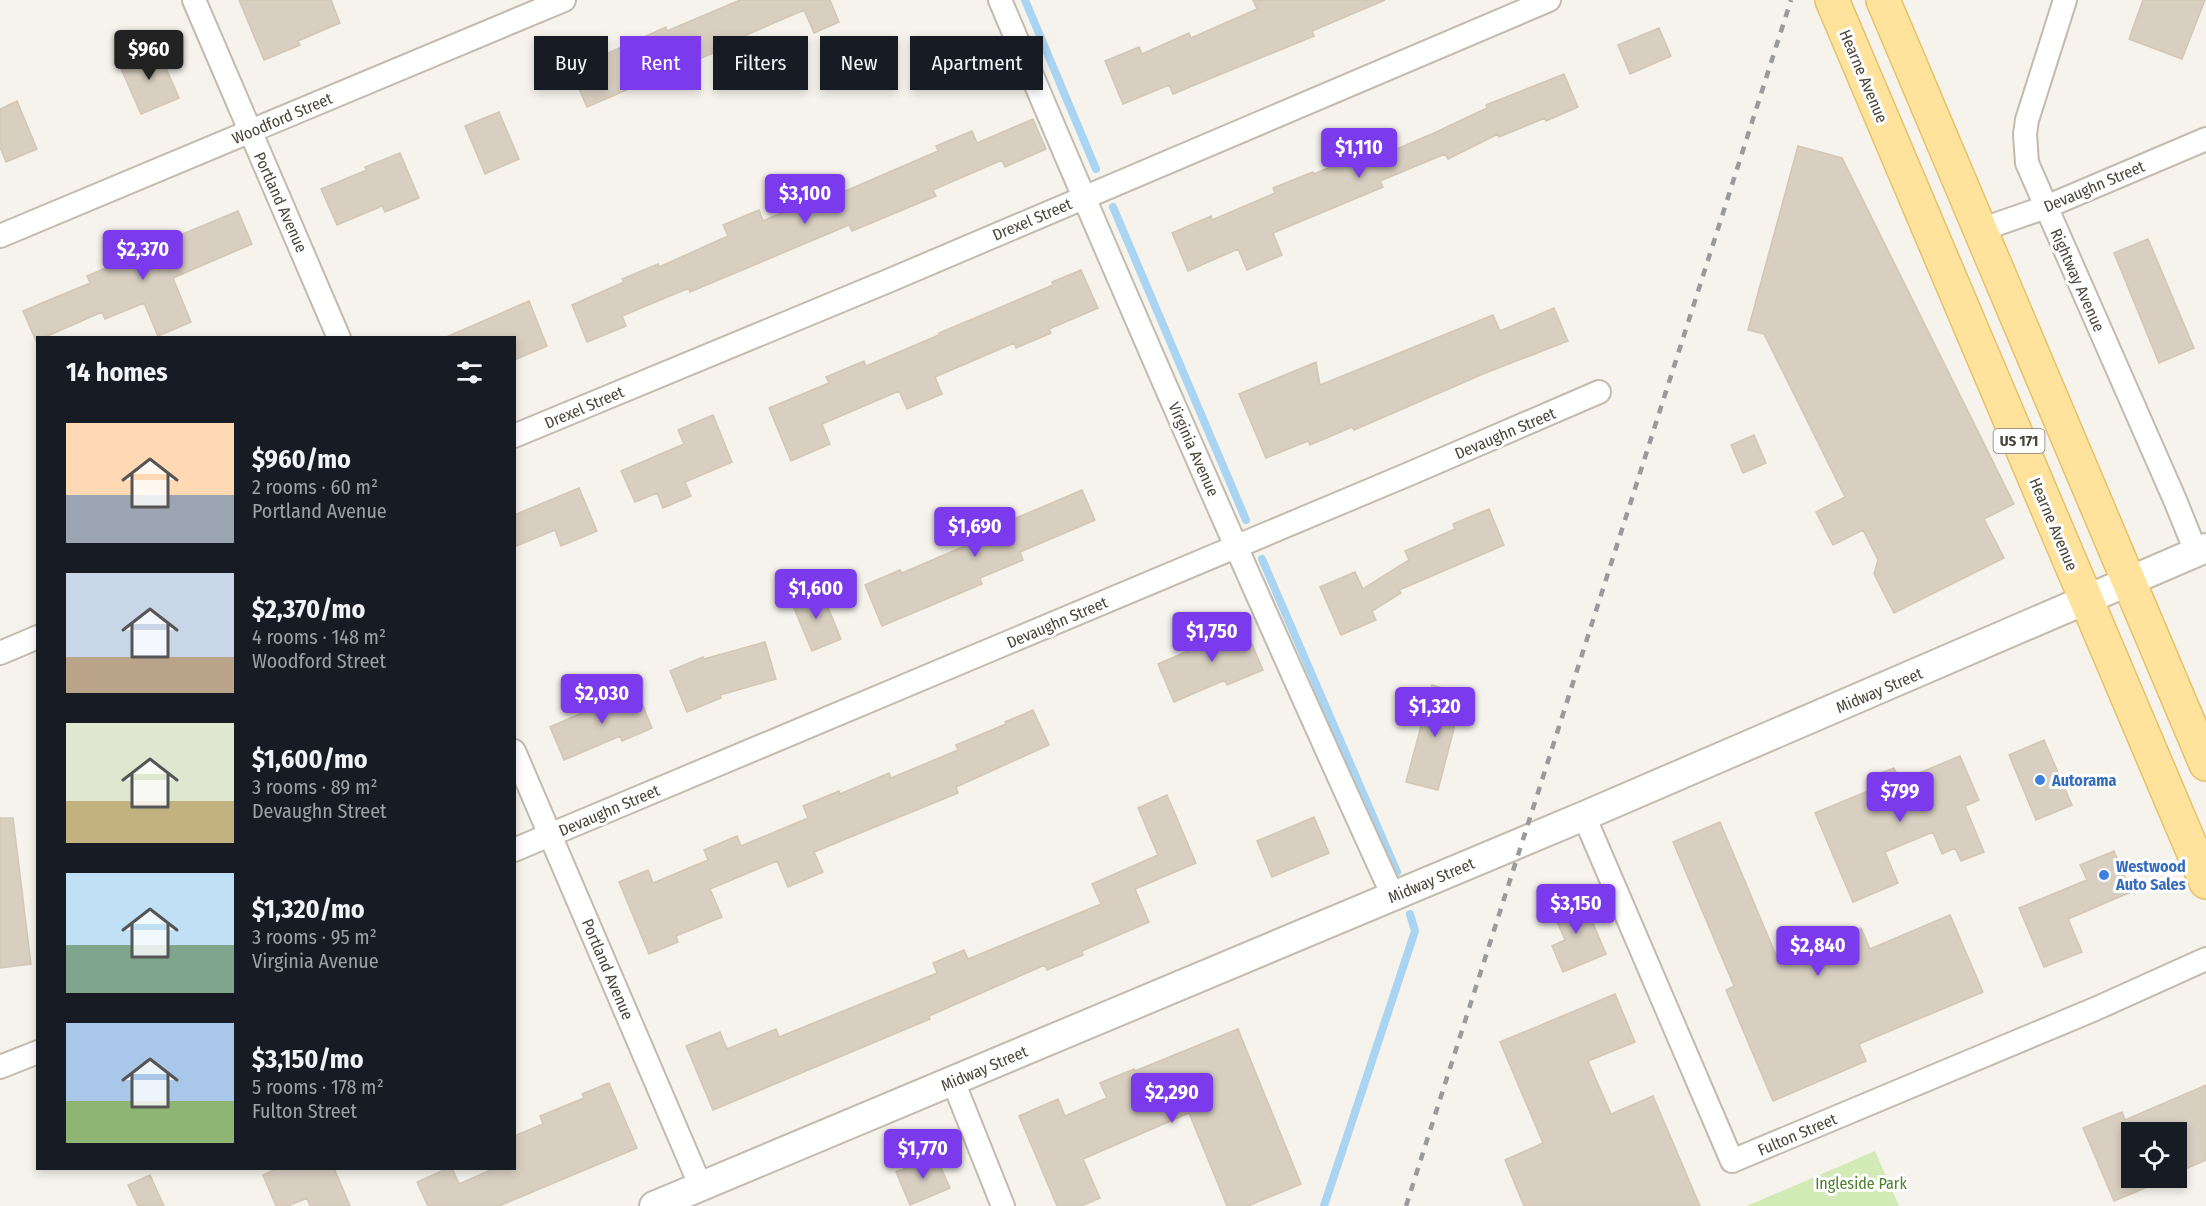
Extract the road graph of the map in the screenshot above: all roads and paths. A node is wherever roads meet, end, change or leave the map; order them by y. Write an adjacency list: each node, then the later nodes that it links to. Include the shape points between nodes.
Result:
1 (194, 0): 8 (street, Portland Avenue)
2 (564, 0): 8 (street, Woodford Street)
3 (1000, 0): 10 (street, Virginia Avenue)
4 (1549, 0): 10 (street, Drexel Street)
5 (1832, 0): 20 (main road, Hearne Avenue / US 171)
6 (1883, 0): 12 (main road, US 171)
7 (2065, 0): 11 (street, Rightway Avenue, via 2025,134 2027,163)
8 (250, 131): 13 (street, Woodford Street); 14 (street, Portland Avenue)
9 (2206, 139): 11 (street, Devaughn Street)
10 (1083, 197): 16 (street, Drexel Street); 17 (street, Virginia Avenue)
11 (2046, 207): 12 (street, Devaughn Street); 18 (street, Rightway Avenue, via 2175,500)
12 (1980, 230): 19 (main road, US 171)
13 (0, 236)
14 (338, 336)
15 (1599, 392): 17 (street, Devaughn Street)
16 (516, 435)
17 (1237, 547): 26 (street, Devaughn Street); 29 (street, Virginia Avenue)
18 (2201, 550): 19 (street, Midway Street)
19 (2128, 580): 20 (street, Midway Street); 24 (main road, US 171)
20 (2086, 598): 25 (street, Midway Street); 28 (main road, Hearne Avenue / US 171)
21 (36, 638): 22 (street)
22 (0, 653)
23 (516, 756): 26 (street, Portland Avenue)
24 (2206, 764)
25 (1584, 816): 29 (street, Midway Street); 30 (street, Fulton Street, via 1732,1161)
26 (550, 835): 27 (street, Devaughn Street); 34 (street, Portland Avenue)
27 (516, 849)
28 (2206, 882)
29 (1393, 896): 33 (street, Midway Street)
30 (2206, 959)
31 (36, 1053): 32 (street)
32 (0, 1067)
33 (952, 1082): 34 (street, Midway Street); 36 (street)
34 (701, 1187): 35 (street, Midway Street)
35 (654, 1206)
36 (1003, 1206)

